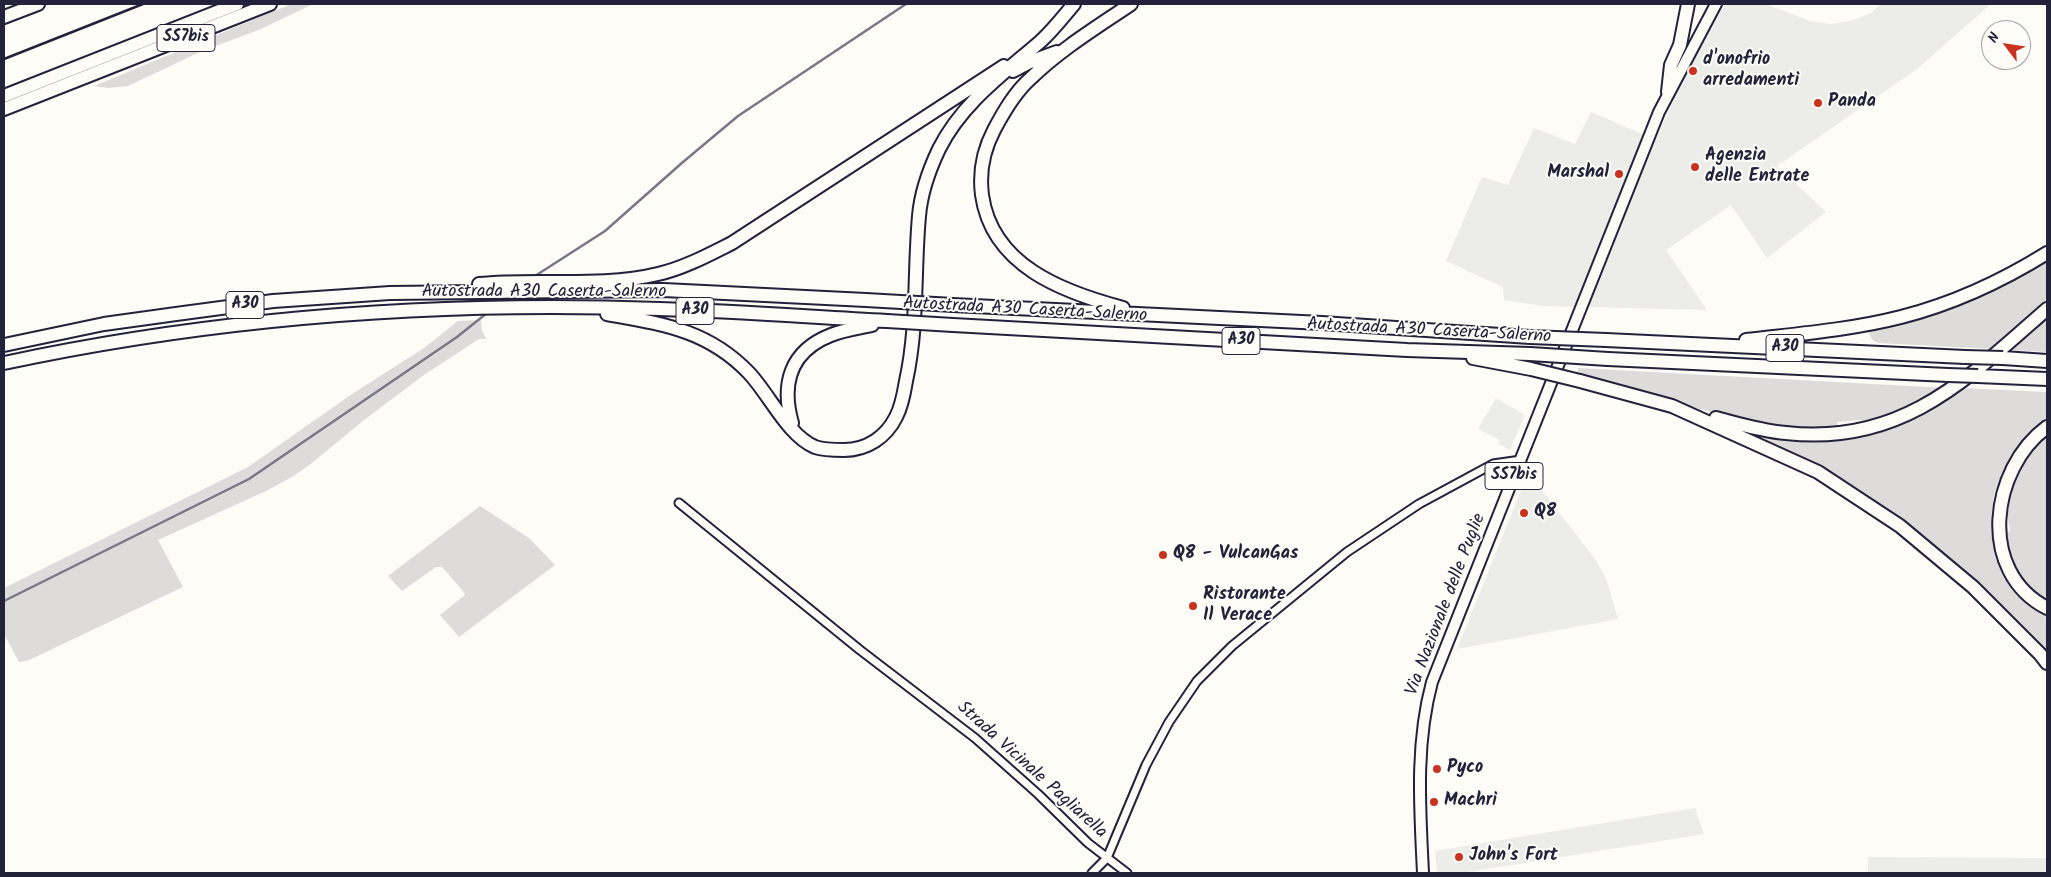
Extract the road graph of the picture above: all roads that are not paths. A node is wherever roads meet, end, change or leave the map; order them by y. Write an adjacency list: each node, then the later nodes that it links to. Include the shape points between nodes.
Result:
1 (38, 4): 8 (highway)
2 (236, 4): 11 (highway, SS7bis)
3 (270, 4): 11 (highway, SS7bis)
4 (1074, 4): 10 (highway, via 1055,27)
5 (1132, 4): 9 (highway)
6 (1688, 4): 13 (highway, SS7bis)
7 (1716, 4): 13 (main road, Via Nazionale delle Puglie / SS7bis)
8 (4, 18)
9 (1066, 49): 12 (highway, via 1030,62); 20 (highway, via 1025,84 1008,104 989,140 980,168 984,211 994,233 1021,263 1084,298)
10 (1026, 53): 12 (highway); 17 (highway, via 732,244 692,263 658,274)
11 (99, 66): 14 (highway, SS7bis); 15 (highway, SS7bis)
12 (996, 80): 30 (highway, via 954,124 940,147 922,193 913,344 897,416 882,436 858,449 815,447)
13 (1668, 92): 31 (main road, Via Nazionale delle Puglie / SS7bis)
14 (4, 96)
15 (4, 109)
16 (2047, 253): 22 (highway, via 1970,293 1900,317 1817,332)
17 (564, 285): 20 (highway, Autostrada A30 Caserta-Salerno / A30, bridge); 23 (highway, Autostrada A30 Caserta-Salerno / A30, via 493,286 273,301 104,324)
18 (572, 308): 21 (highway, Autostrada A30 Caserta-Salerno / A30, via 659,309); 26 (highway, Autostrada A30 Caserta-Salerno / A30, via 436,309 285,319 135,338); 30 (highway, via 664,324 710,341 750,374)
19 (2047, 309): 28 (highway, via 1957,386 1924,407 1882,425 1837,434 1786,433 1753,428)
20 (1147, 315): 22 (highway, Autostrada A30 Caserta-Salerno / A30, bridge)
21 (887, 321): 24 (highway, Autostrada A30 Caserta-Salerno / A30, bridge); 30 (highway, via 830,335 805,351 788,379 786,392)
22 (1709, 344): 25 (highway, Autostrada A30 Caserta-Salerno / A30, bridge)
23 (4, 345)
24 (1434, 351): 27 (highway, Autostrada A30 Caserta-Salerno / A30, bridge); 28 (highway, bridge, via 1531,369)
25 (2047, 361)
26 (4, 363)
27 (2047, 379)
28 (1672, 406): 34 (highway, via 1818,472 1900,526 1973,587)
29 (2047, 427): 33 (highway, via 2033,438 2013,467 2003,493 1998,527 2003,555 2022,589)
30 (794, 430)
31 (1521, 460): 35 (street, Strada Vicinale Pagliarella, via 1493,464 1419,504 1348,552 1232,646 1197,681 1170,722 1146,765); 38 (main road, Via Nazionale delle Puglie / SS7bis, via 1432,682 1424,711 1419,793)
32 (679, 503): 35 (street, Strada Vicinale Pagliarella, via 860,650 975,738)
33 (2047, 608)
34 (2047, 663)
35 (1107, 858): 36 (street); 37 (street)
36 (1092, 873)
37 (1127, 873)
38 (1424, 873)

